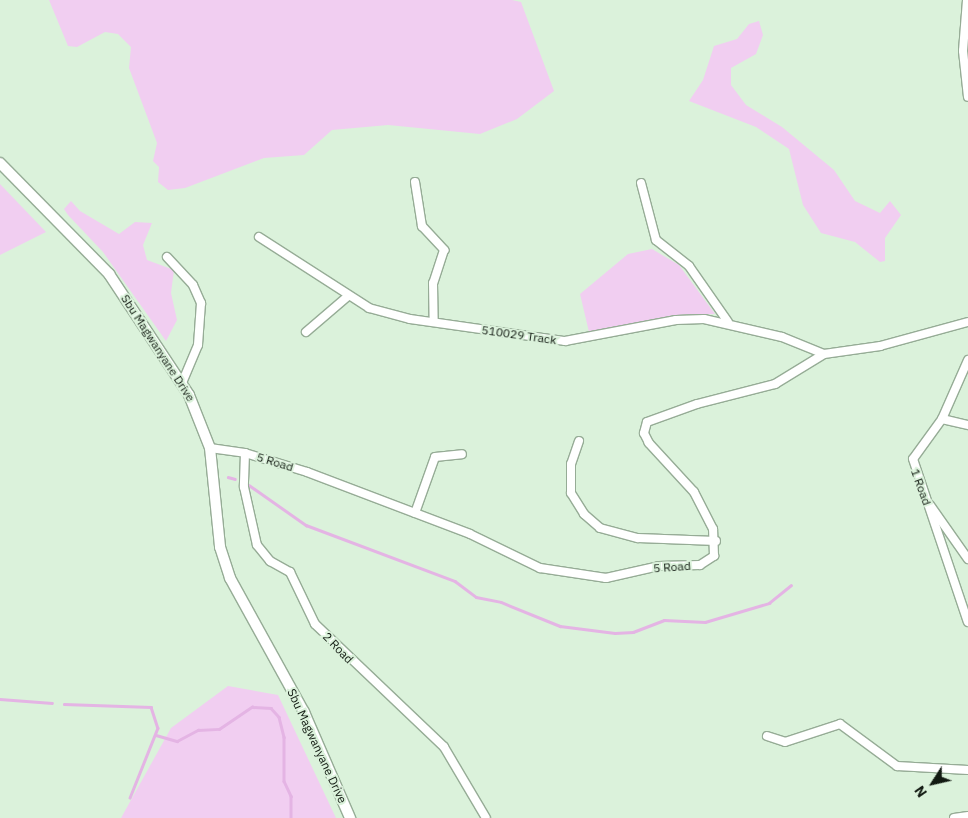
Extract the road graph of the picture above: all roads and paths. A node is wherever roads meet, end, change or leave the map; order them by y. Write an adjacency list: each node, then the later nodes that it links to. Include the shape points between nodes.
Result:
1 (967, 0): 2 (street)
2 (966, 69): 3 (street)
3 (968, 97)
4 (0, 163): 16 (main road, Sbu Magwanyane Drive, via 109,274)
5 (415, 182): 10 (street, via 422,226 444,250 432,283)
6 (641, 183): 11 (street, via 656,240 689,266)
7 (259, 237): 9 (street, 510029 Track)
8 (167, 257): 16 (street, via 192,285 201,303 198,345)
9 (348, 296): 10 (street, 510029 Track, via 382,312); 13 (street)
10 (434, 322): 11 (street, 510029 Track, via 565,341 676,320)
11 (728, 322): 14 (street, 510029 Track)
12 (968, 322): 14 (street, via 880,346)
13 (306, 332)
14 (824, 354): 25 (street, via 775,384 697,404 645,425 649,443 707,510)
15 (968, 360): 17 (street, 1 Road)
16 (182, 383): 20 (main road, Sbu Magwanyane Drive)
17 (942, 419): 18 (street); 23 (street, 1 Road, via 912,459)
18 (968, 425)
19 (579, 441): 25 (street, via 571,464 571,493 584,514 600,528 638,538)
20 (210, 448): 21 (street, 5 Road); 32 (main road, Sbu Magwanyane Drive, via 220,547 230,578 304,712)
21 (245, 453): 24 (street, 5 Road); 31 (street, 2 Road, via 244,487 257,545 270,561 290,572 315,624 444,746)
22 (462, 454): 24 (street, via 436,456)
23 (925, 500): 26 (street); 27 (street, 1 Road)
24 (414, 513): 25 (street, 5 Road, via 540,568 584,576 606,578 659,566 700,565 714,556)
25 (716, 541)
26 (968, 559)
27 (968, 622)
28 (767, 736): 29 (street, via 785,742 840,724 897,766)
29 (968, 770)
30 (968, 816): 33 (street)
31 (483, 817)
32 (350, 818)
33 (954, 818)

